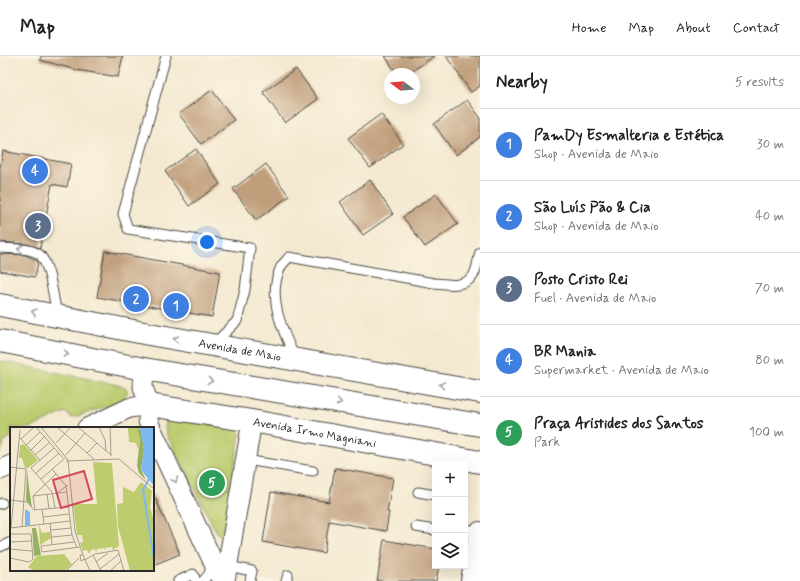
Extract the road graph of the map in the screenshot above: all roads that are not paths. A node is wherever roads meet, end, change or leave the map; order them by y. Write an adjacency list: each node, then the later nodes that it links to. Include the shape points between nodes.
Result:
1 (166, 56): 8 (lane, via 123,214 128,228 250,248 238,321)
2 (0, 248): 5 (lane, one-way to 2, via 46,263 39,255 26,250)
3 (480, 252): 9 (lane, via 473,276 464,283 452,284 289,257 280,268 275,284 280,326)
4 (0, 305): 5 (main road, Avenida de Maio, one-way to 4)
5 (58, 317): 6 (main road, Avenida de Maio)
6 (149, 334): 8 (main road, Avenida de Maio, one-way to 6); 10 (main road)
7 (0, 341): 10 (main road, one-way to 10)
8 (211, 346): 9 (main road, Avenida de Maio)
9 (296, 360): 11 (main road, Avenida de Maio, one-way to 9)
10 (144, 369): 12 (street, via 143,387); 14 (main road, one-way to 14)
11 (480, 392)
12 (149, 404): 13 (main road, Avenida Irmo Magniani); 15 (street, via 129,408); 16 (street, via 148,421)
13 (252, 421): 19 (street); 20 (main road, Avenida Irmo Magniani)
14 (480, 425)
15 (89, 427)
16 (151, 427)
17 (154, 437): 18 (street)
18 (158, 457): 32 (street, one-way to 32)
19 (246, 460): 23 (lane); 32 (street)
20 (480, 462)
21 (10, 465): 22 (street)
22 (0, 470)
23 (313, 471)
24 (418, 492): 25 (lane)
25 (432, 494)
26 (416, 527): 27 (lane)
27 (432, 530)
28 (468, 530): 29 (lane)
29 (480, 532): 37 (main road)
30 (10, 542): 31 (lane)
31 (0, 547)
32 (222, 572): 35 (lane, via 209,574); 36 (lane, via 252,571)
33 (178, 581): 34 (lane, via 193,574)
34 (196, 581)
35 (203, 581)
36 (250, 581)
37 (472, 581)

